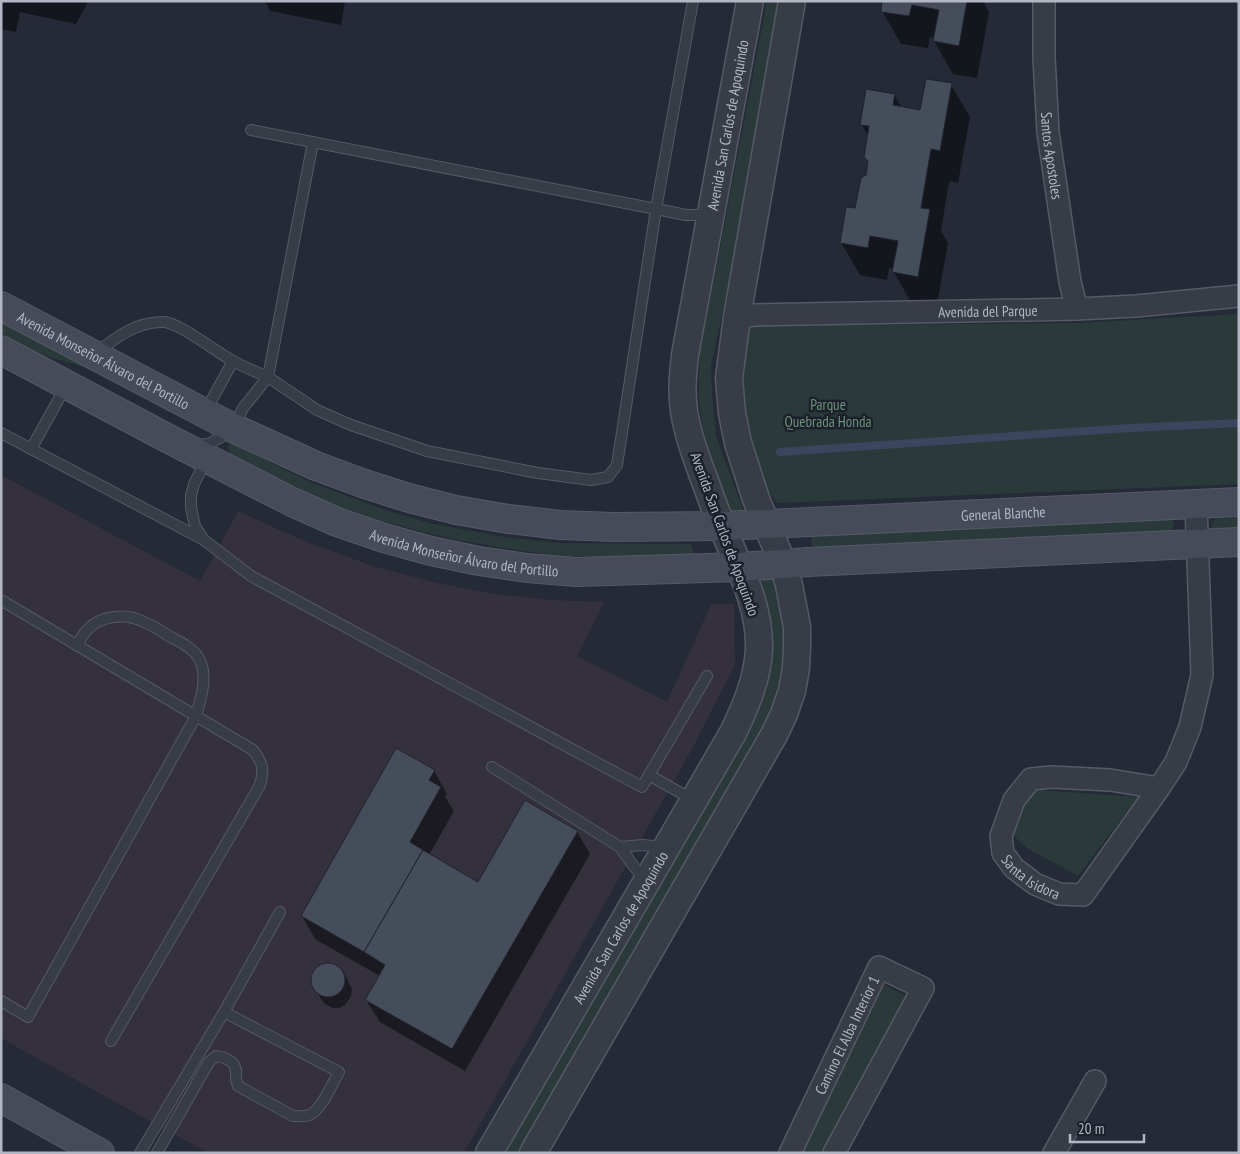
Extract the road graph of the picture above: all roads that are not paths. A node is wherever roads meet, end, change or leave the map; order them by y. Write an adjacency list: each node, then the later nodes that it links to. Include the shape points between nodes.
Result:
1 (693, 1): 7 (lane)
2 (750, 1): 8 (street, Avenida San Carlos de Apoquindo)
3 (792, 1): 12 (street)
4 (1044, 1): 11 (street, Santos Apostoles, via 1048,132 1070,282)
5 (251, 130): 6 (lane)
6 (313, 142): 7 (lane); 16 (lane)
7 (656, 209): 8 (lane); 16 (lane, via 617,464 608,477 591,480 538,473 427,451 317,410)
8 (710, 217): 27 (street, Avenida San Carlos de Apoquindo, via 682,380 690,440)
9 (1239, 296): 11 (street, Avenida del Parque)
10 (1, 306): 14 (main road, Avenida Monseñor Álvaro del Portillo)
11 (1078, 309): 12 (street, Avenida del Parque)
12 (737, 317): 26 (street, via 729,378 732,413 738,443)
13 (1, 350): 17 (main road, Avenida Monseñor Álvaro del Portillo)
14 (93, 355): 15 (lane, via 128,330 164,322 175,325); 18 (main road, Avenida Monseñor Álvaro del Portillo)
15 (233, 361): 16 (lane); 18 (lane)
16 (268, 377): 19 (lane, via 243,408)
17 (67, 385): 21 (main road, Avenida Monseñor Álvaro del Portillo); 22 (lane)
18 (204, 413): 19 (main road, Avenida Monseñor Álvaro del Portillo)
19 (233, 428): 21 (lane, Avenida Monseñor Álvaro del Portillo, via 208,444 194,445); 27 (main road, Avenida Monseñor Álvaro del Portillo, via 362,483 456,510 561,525)
20 (1, 433): 22 (lane)
21 (167, 438): 23 (main road, Avenida Monseñor Álvaro del Portillo)
22 (31, 449): 28 (lane)
23 (207, 459): 28 (lane, via 191,495 195,526); 32 (main road, Avenida Monseñor Álvaro del Portillo, via 337,522 431,551 479,561 576,572)
24 (1239, 502): 25 (main road, General Blanche)
25 (1196, 504): 26 (main road, General Blanche); 30 (street, Santa Isidora)
26 (766, 523): 27 (main road, Avenida Monseñor Álvaro del Portillo); 31 (street)
27 (722, 526): 32 (street, Avenida San Carlos de Apoquindo)
28 (204, 540): 38 (lane, via 250,576 642,787)
29 (1239, 542): 30 (main road)
30 (1197, 544): 31 (main road); 39 (street, Santa Isidora, via 1202,675 1190,728 1176,762)
31 (783, 564): 32 (main road, Avenida Monseñor Álvaro del Portillo); 54 (street, via 797,627 796,668 784,714)
32 (740, 567): 40 (street, Avenida San Carlos de Apoquindo, via 756,616 757,666 745,708)
33 (1, 600): 34 (lane)
34 (77, 646): 36 (lane); 36 (lane, via 86,630 97,621 114,617 143,621 186,645 198,656 202,667 203,691)
35 (707, 676): 38 (lane)
36 (196, 716): 45 (lane, via 28,1016); 47 (lane, via 253,750 263,768 262,779)
37 (492, 767): 41 (lane)
38 (649, 775): 40 (lane)
39 (1159, 788): 39 (street, Santa Isidora, via 1110,780 1031,779 1014,800 1007,818 1001,836 1004,854 1014,868 1035,884 1060,894 1083,895)
40 (693, 801): 42 (street, Avenida San Carlos de Apoquindo)
41 (620, 847): 42 (lane); 43 (lane)
42 (667, 847): 43 (street, Avenida San Carlos de Apoquindo)
43 (646, 882): 53 (street, Avenida San Carlos de Apoquindo)
44 (280, 912): 46 (lane)
45 (1, 1001)
46 (224, 1012): 51 (lane); 52 (lane, via 339,1072 319,1107 310,1115 293,1116 238,1086 233,1063 216,1056 209,1062)
47 (111, 1041)
48 (1095, 1082): 57 (street)
49 (1, 1098): 50 (main road)
50 (100, 1153)
51 (140, 1153)
52 (157, 1153)
53 (489, 1153)
54 (533, 1153)
55 (790, 1153): 56 (street, Camino El Alba Interior 1, via 879,966 923,988)
56 (834, 1153)
57 (1054, 1153)

